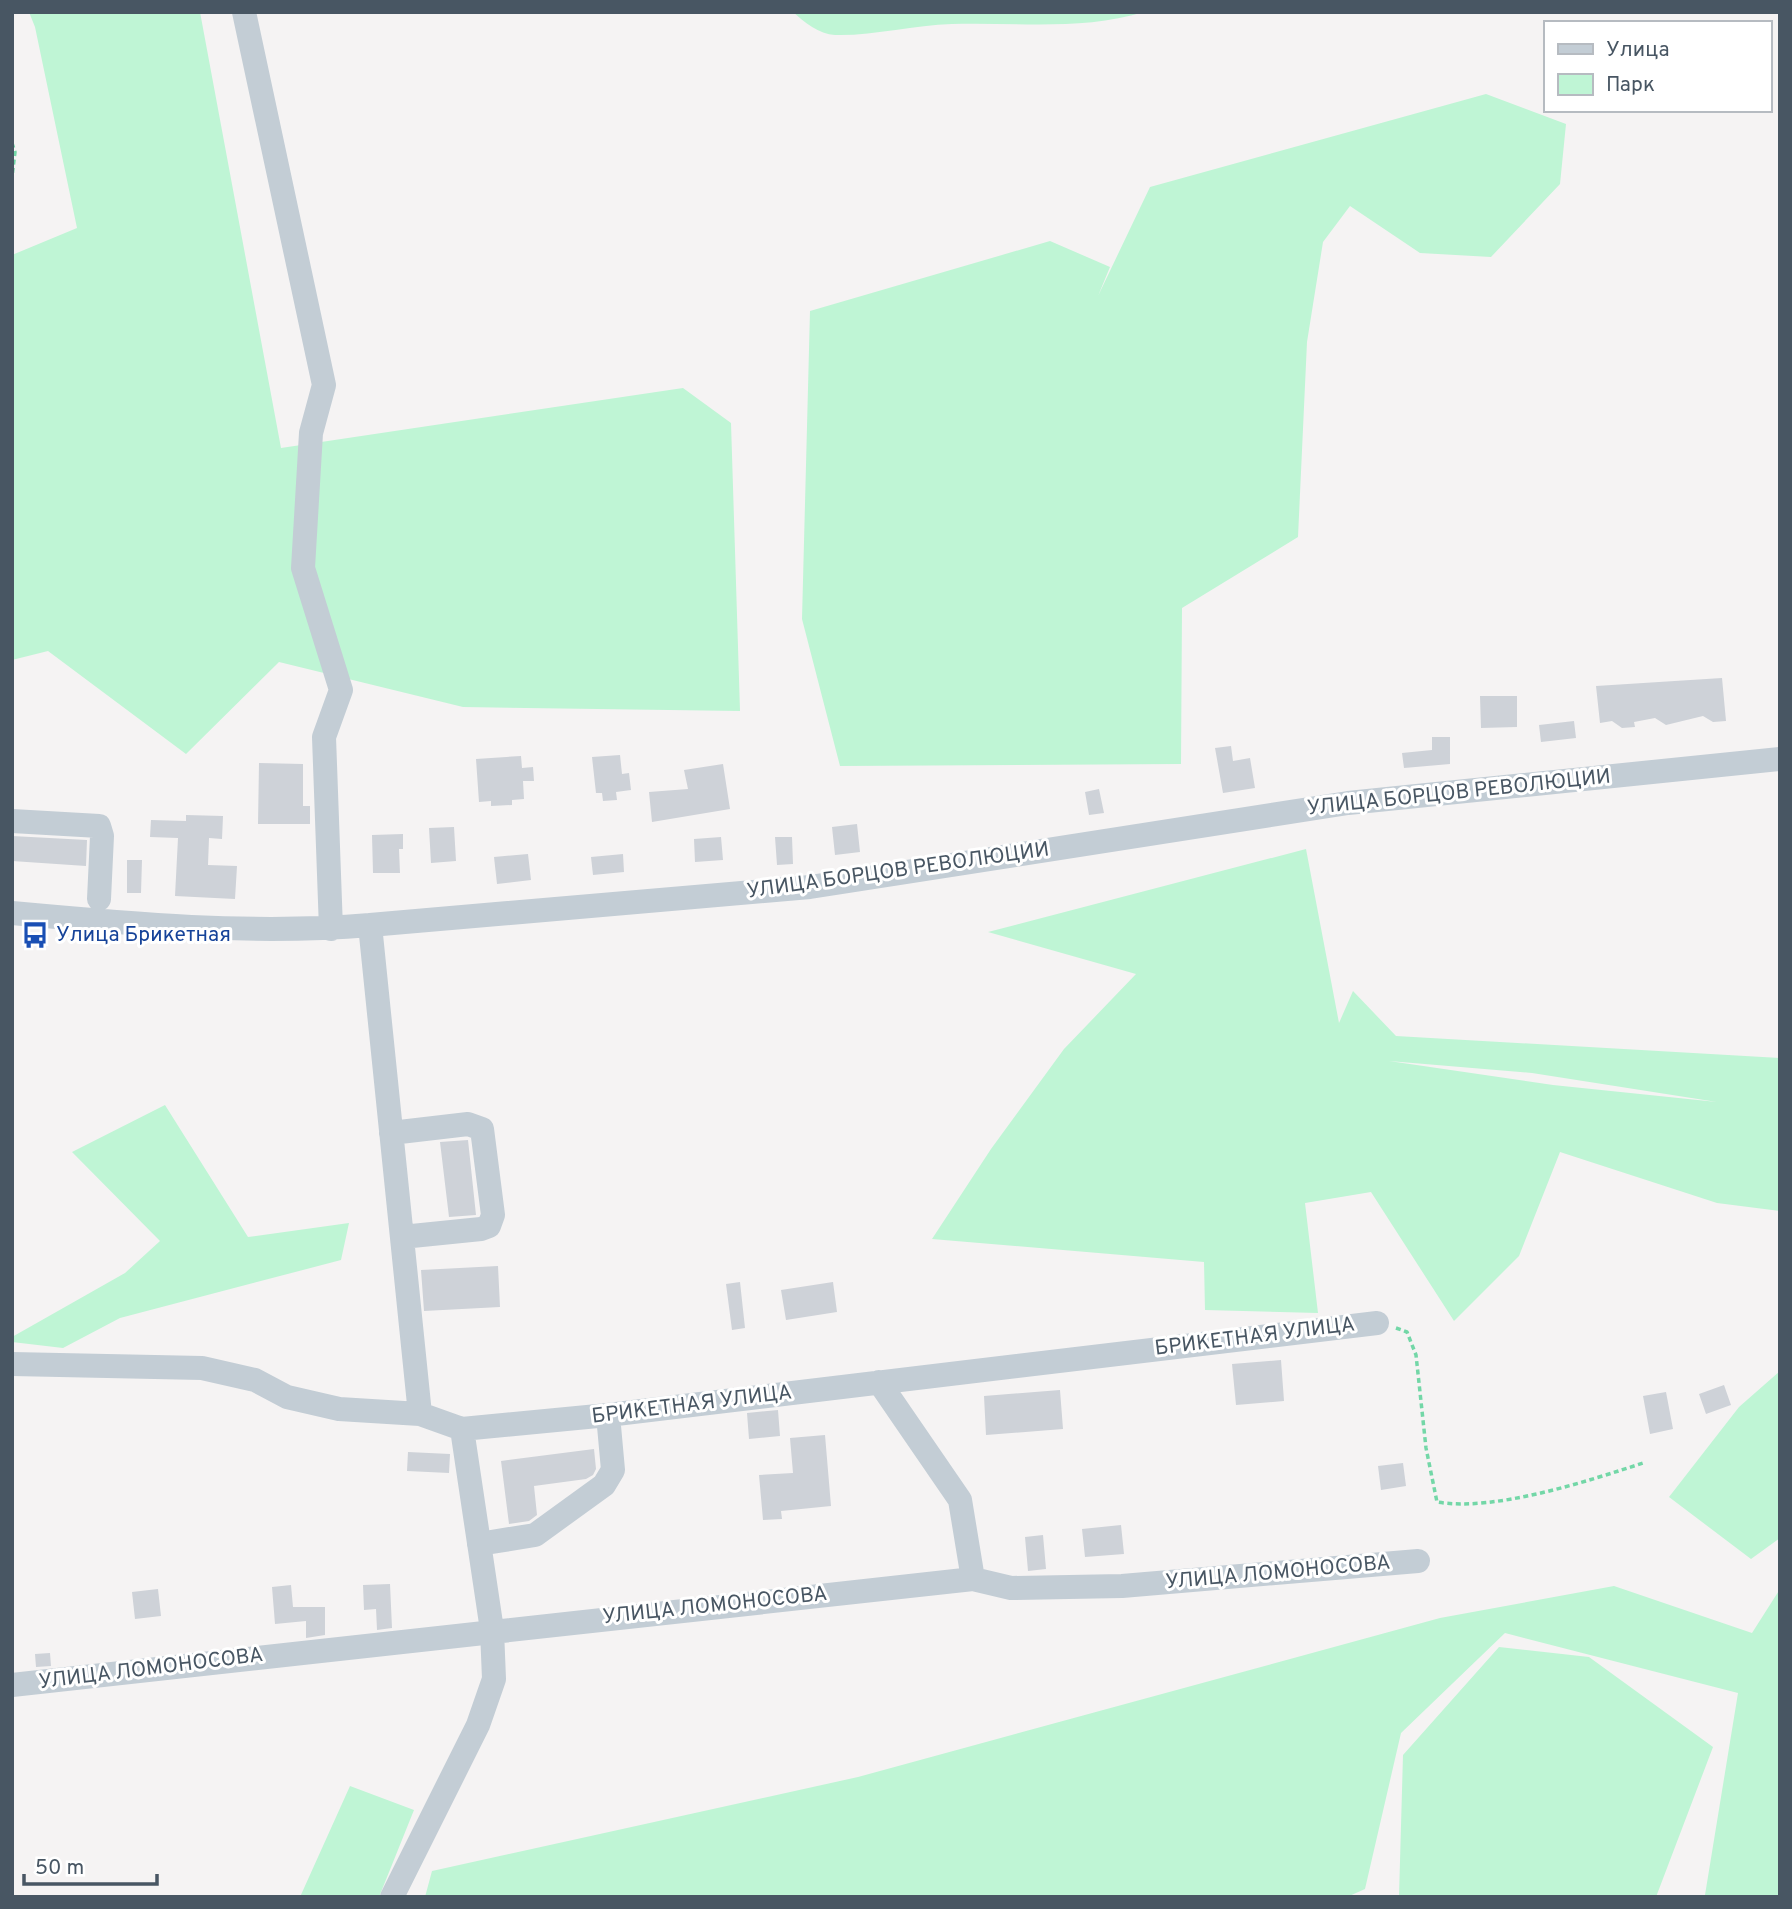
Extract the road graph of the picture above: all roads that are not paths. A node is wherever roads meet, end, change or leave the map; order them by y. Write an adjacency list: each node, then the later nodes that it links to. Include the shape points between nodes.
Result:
1 (244, 12): 7 (street, via 324,385 311,433 303,568 341,690 324,737)
2 (1780, 759): 6 (street, УЛИЦА БОРЦОВ РЕВОЛЮЦИИ, via 1348,803 810,887)
3 (12, 821): 4 (street, via 99,826)
4 (99, 899)
5 (12, 913): 7 (street, УЛИЦА БОРЦОВ РЕВОЛЮЦИИ, via 114,922)
6 (370, 926): 7 (street, УЛИЦА БОРЦОВ РЕВОЛЮЦИИ); 8 (street)
7 (331, 929)
8 (391, 1133): 9 (street); 9 (street, via 468,1124 482,1129 493,1215 489,1226 481,1229)
9 (402, 1237): 13 (street)
10 (1377, 1322): 12 (street, БРИКЕТНАЯ УЛИЦА)
11 (12, 1364): 13 (street, БРИКЕТНАЯ УЛИЦА, via 202,1368 255,1380 287,1397 339,1409)
12 (879, 1382): 14 (street, БРИКЕТНАЯ УЛИЦА); 18 (street, via 960,1500)
13 (420, 1414): 15 (street, БРИКЕТНАЯ УЛИЦА)
14 (608, 1415): 15 (street, БРИКЕТНАЯ УЛИЦА); 16 (street, via 613,1470 604,1485 535,1535)
15 (462, 1429): 16 (street)
16 (479, 1544): 19 (street)
17 (1418, 1561): 18 (street, УЛИЦА ЛОМОНОСОВА, via 1122,1586 1011,1588)
18 (973, 1578): 19 (street, УЛИЦА ЛОМОНОСОВА)
19 (492, 1630): 20 (street, УЛИЦА ЛОМОНОСОВА); 21 (street, via 494,1679 478,1725)
20 (12, 1685)
21 (392, 1897)

